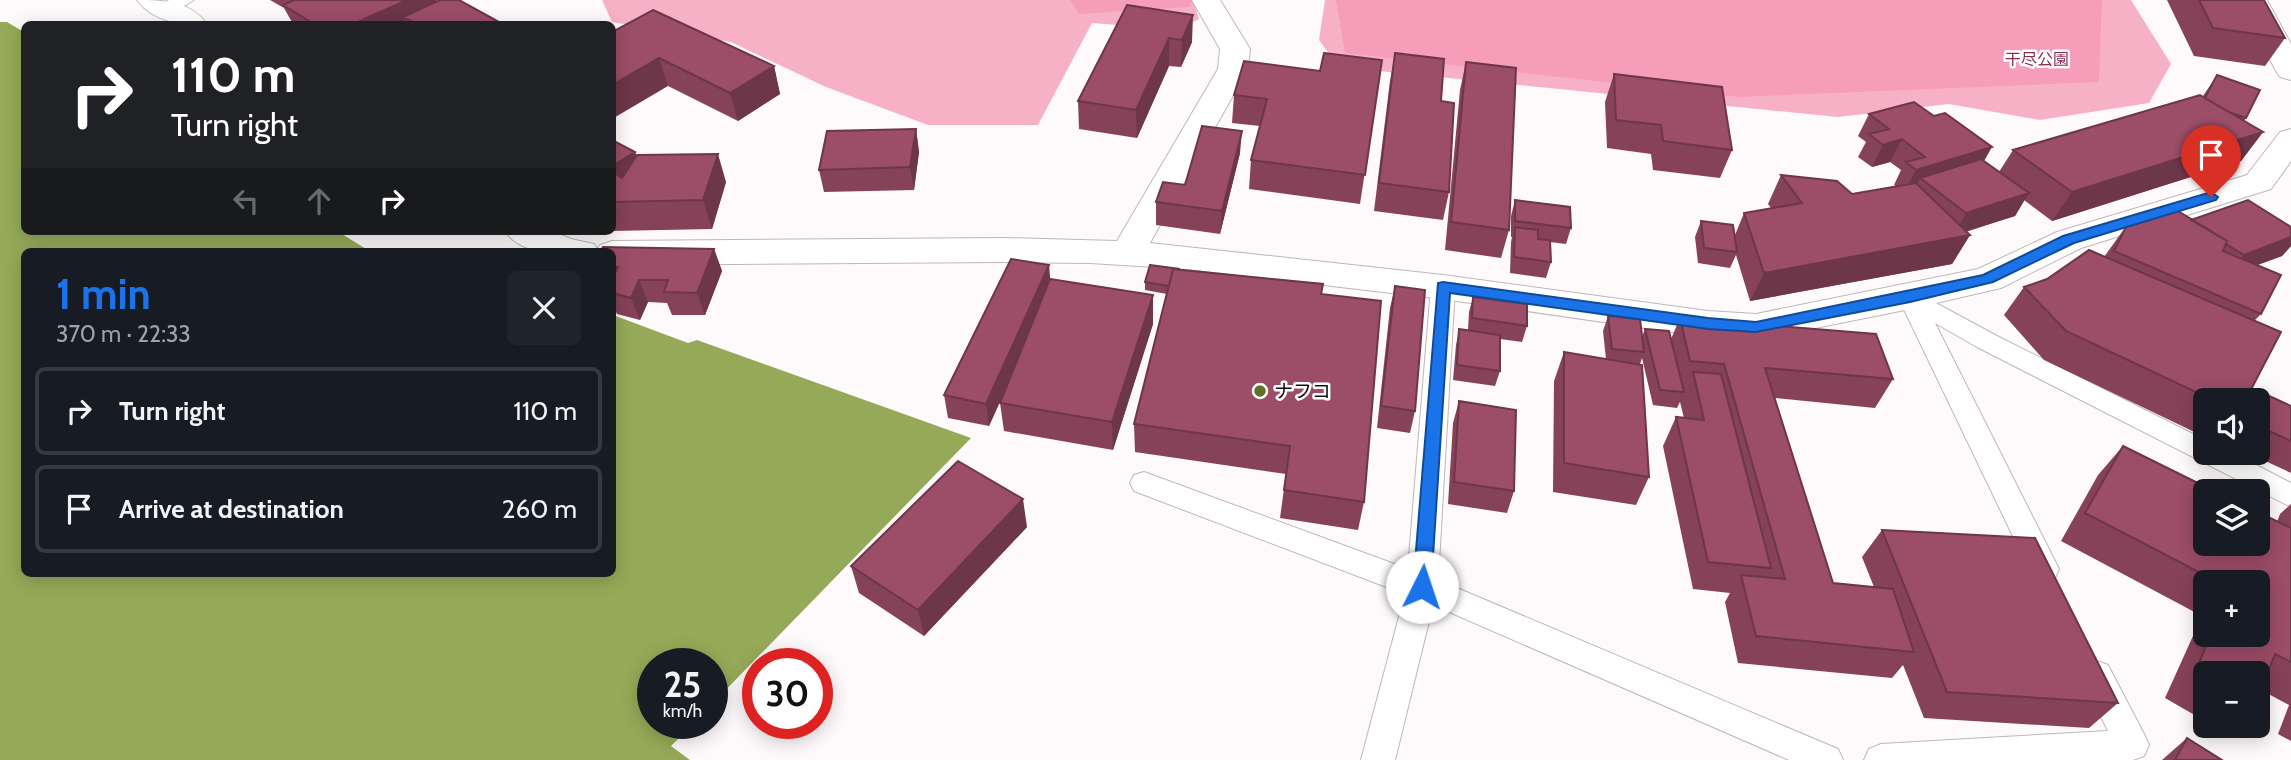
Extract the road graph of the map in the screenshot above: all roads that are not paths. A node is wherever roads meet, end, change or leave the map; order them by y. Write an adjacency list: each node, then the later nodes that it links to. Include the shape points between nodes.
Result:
1 (1206, 0): 10 (street, via 1235,49 1233,69)
2 (2253, 0): 5 (street)
3 (168, 3): 4 (street)
4 (189, 21)
5 (2291, 71)
6 (2291, 139): 12 (street, via 2259,182 2068,240 1987,279)
7 (531, 235): 8 (street)
8 (560, 248)
9 (616, 253): 10 (street)
10 (1127, 253): 11 (street)
11 (1443, 287): 12 (street, via 1756,327); 17 (street)
12 (1910, 297): 13 (street, via 1986,341); 18 (street)
13 (2193, 445)
14 (2231, 465): 16 (street)
15 (1144, 483): 17 (street)
16 (2291, 496)
17 (1422, 587): 20 (street); 21 (street)
18 (2059, 598)
19 (2083, 647): 22 (street, via 2132,745)
20 (1378, 760)
21 (1826, 760)
22 (1881, 760)

